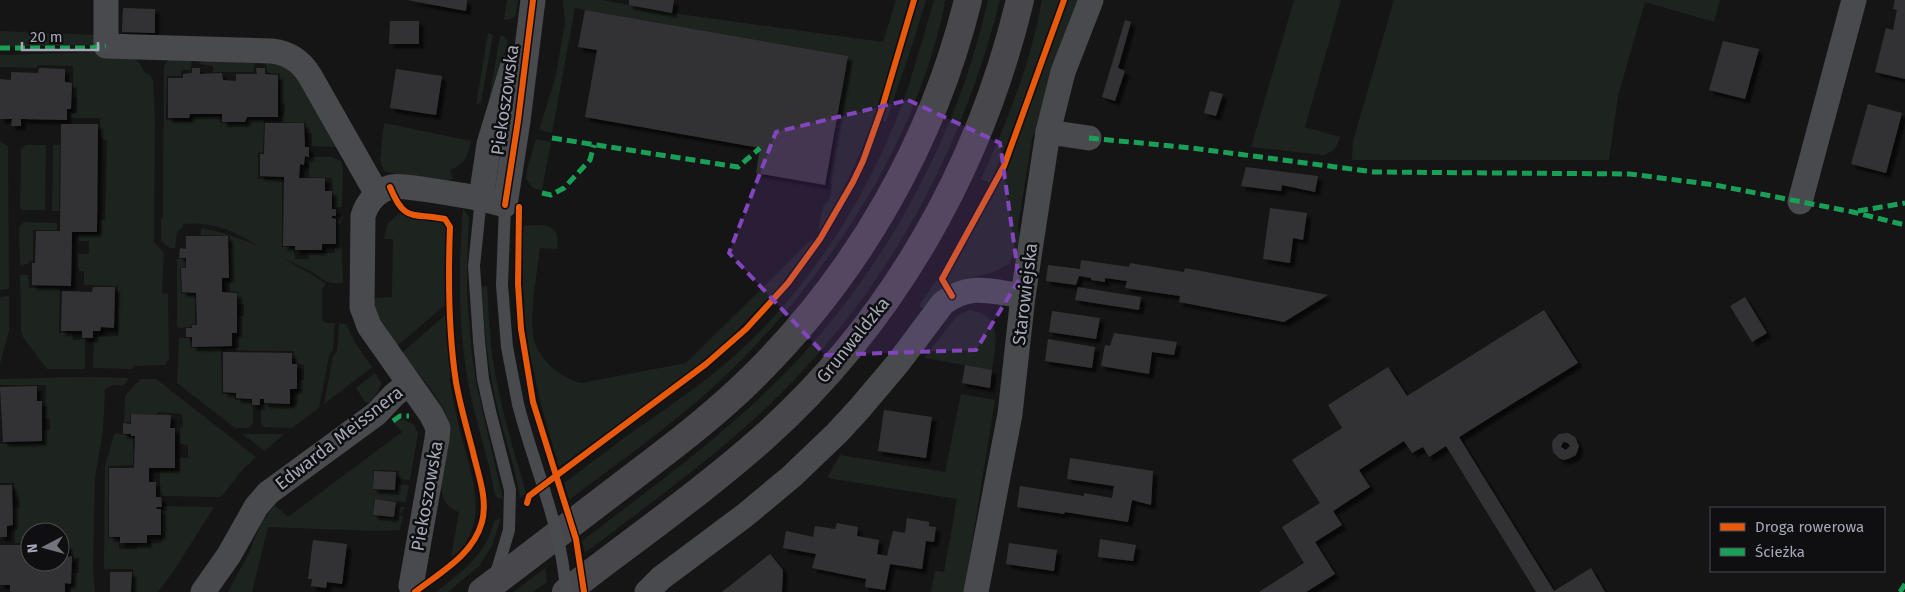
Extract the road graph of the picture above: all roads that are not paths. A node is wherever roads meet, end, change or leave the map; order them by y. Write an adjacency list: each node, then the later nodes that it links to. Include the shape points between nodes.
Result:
1 (106, 0): 8 (street, via 106,46 287,54 307,71)
2 (968, 0): 15 (main road, via 939,90 898,182 864,242 811,315 753,378 720,408)
3 (1020, 0): 17 (main road, Grunwaldzka, via 1000,74 952,189 901,279 861,335 818,384 763,438)
4 (1090, 0): 6 (street, Starowiejska, via 1063,72)
5 (1854, 0): 10 (street)
6 (1048, 132): 7 (street); 12 (street, Starowiejska)
7 (1089, 138)
8 (377, 194): 9 (street, via 390,187 401,186); 13 (street, Edwarda Meissnera, via 363,216 362,307 368,326)
9 (481, 198): 11 (street); 11 (street, Piekoszowska, via 489,144 533,0); 15 (lane, via 474,266 478,341 488,403 510,490 509,530)
10 (1800, 202)
11 (505, 205): 17 (lane, Grunwaldzka, bridge, via 502,285 507,347 526,437 555,527)
12 (1023, 296): 18 (street, via 980,289 952,296 943,303 898,363 837,433 791,477 661,578); 19 (street, Starowiejska, via 1010,414)
13 (409, 383): 14 (street, Piekoszowska, via 438,428); 16 (street, Edwarda Meissnera, via 376,414 268,493)
14 (411, 586)
15 (488, 588)
16 (203, 592)
17 (566, 592)
18 (648, 592)
19 (976, 592)

